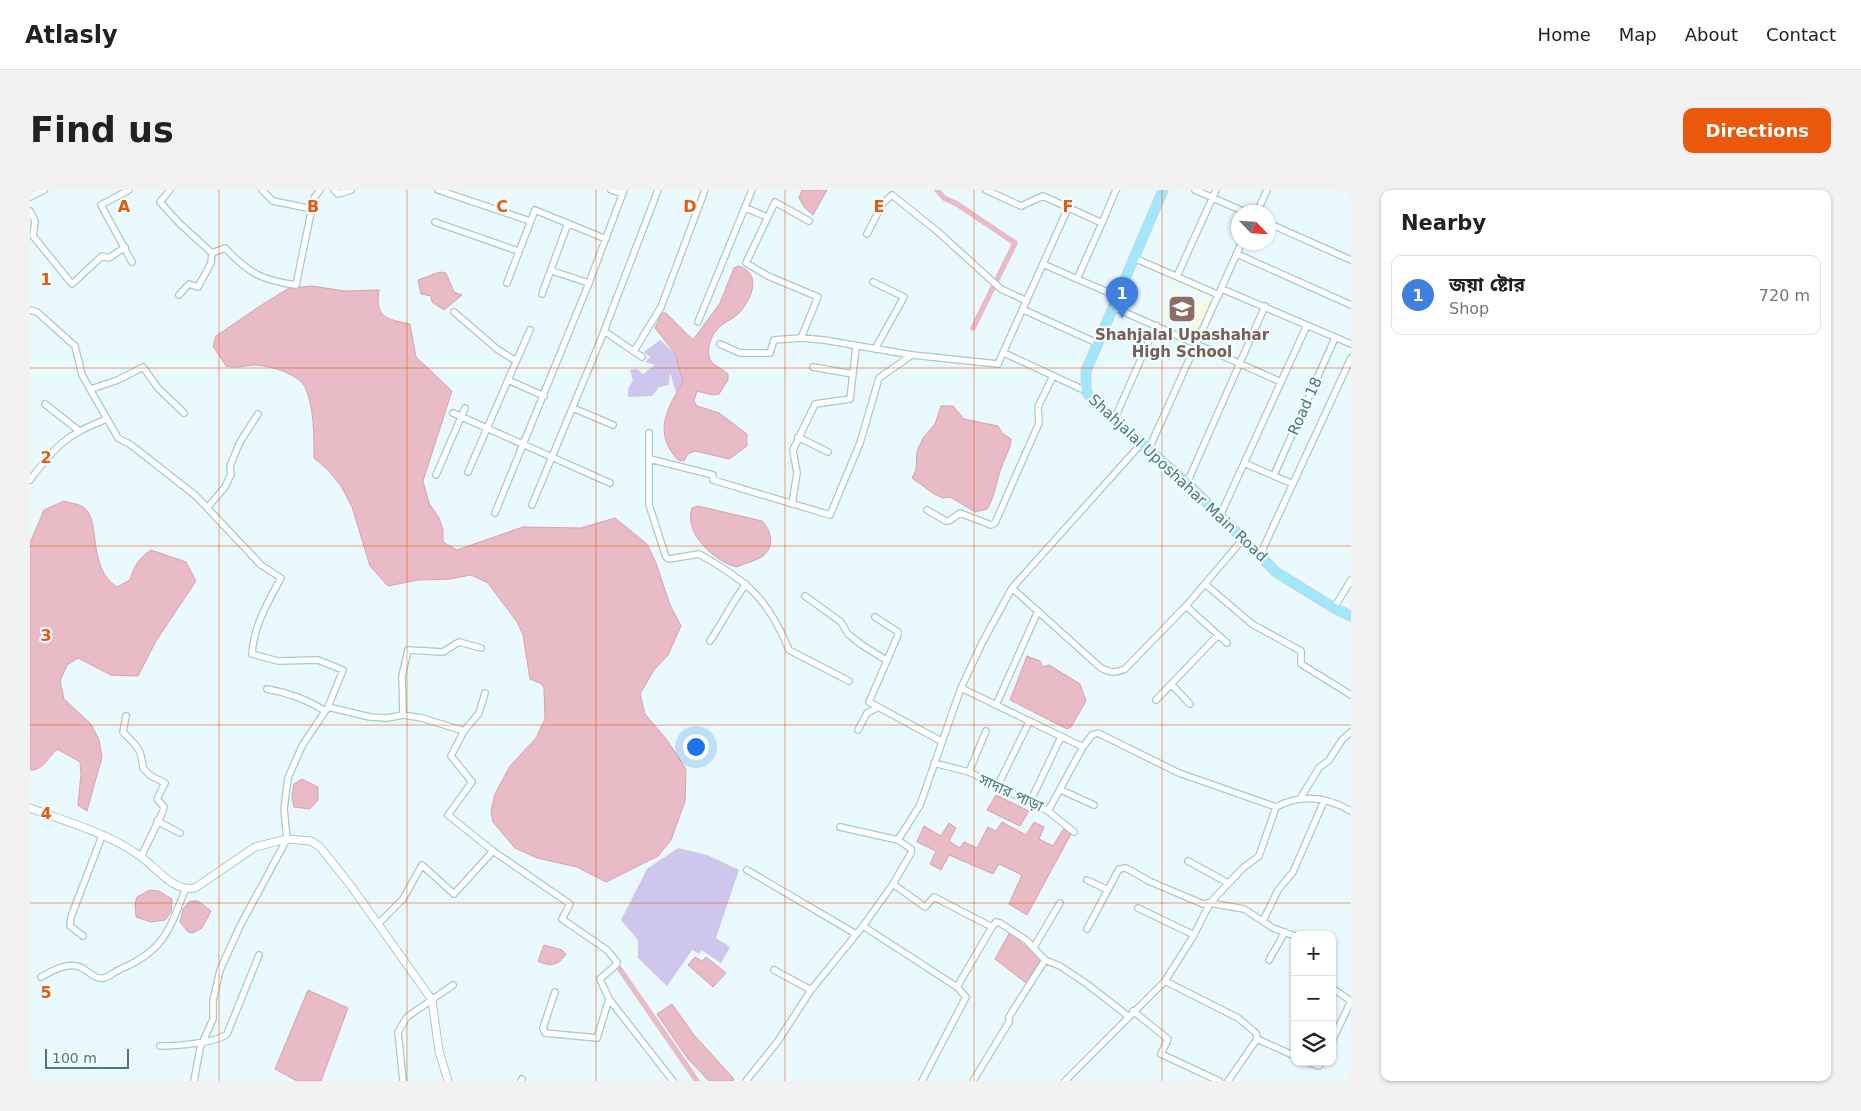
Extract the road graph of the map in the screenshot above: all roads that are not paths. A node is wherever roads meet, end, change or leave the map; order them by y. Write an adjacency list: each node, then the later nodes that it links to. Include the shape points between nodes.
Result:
1 (44, 190): 20 (street)
2 (129, 190): 37 (street, via 101,205)
3 (170, 190): 40 (street, via 160,202)
4 (262, 190): 26 (street, via 272,201)
5 (320, 190): 26 (street)
6 (334, 190): 7 (street, via 338,194)
7 (351, 190)
8 (438, 190): 29 (street)
9 (611, 190): 19 (street)
10 (658, 190): 68 (street)
11 (705, 190): 77 (street, via 661,307)
12 (752, 190): 24 (street)
13 (986, 190): 25 (street, via 1021,206 1044,196)
14 (1116, 190): 32 (street)
15 (1162, 190): 42 (main road, Shahjalal Uposhahar Main Road)
16 (1195, 190): 21 (street)
17 (1216, 190): 21 (street)
18 (1267, 190): 22 (street)
19 (624, 192): 36 (street)
20 (30, 197)
21 (1212, 198): 23 (street); 47 (street)
22 (1260, 205)
23 (1231, 206)
24 (746, 208): 28 (street); 64 (street)
25 (1068, 208): 32 (street); 45 (street)
26 (312, 209): 40 (street, via 296,285 270,281 245,269 225,248)
27 (30, 211): 37 (street, via 35,221 33,236 72,284 102,256 109,258)
28 (766, 218): 30 (street, via 775,202); 69 (street, via 746,263 818,297)
29 (530, 221): 33 (street, via 535,210); 39 (street)
30 (809, 221)
31 (435, 222): 39 (street)
32 (1102, 223): 48 (street)
33 (568, 224): 36 (street); 46 (street)
34 (1276, 227): 43 (street)
35 (867, 234): 57 (street, via 882,203 892,195 1000,289)
36 (606, 238): 51 (street)
37 (125, 247): 44 (street)
38 (1239, 250): 41 (street)
39 (518, 251): 50 (street)
40 (212, 253): 54 (street, via 211,263 198,287 189,284)
41 (1237, 254): 52 (street); 58 (street)
42 (1134, 258): 47 (street); 56 (main road, Shahjalal Uposhahar Main Road)
43 (1351, 260)
44 (132, 262)
45 (1043, 264): 48 (street); 57 (street)
46 (552, 271): 51 (street); 53 (street)
47 (1177, 276): 55 (street)
48 (1077, 279): 56 (street)
49 (873, 282): 76 (street, via 904,296)
50 (507, 283)
51 (589, 283): 91 (street)
52 (1222, 289): 55 (street); 59 (street)
53 (542, 294)
54 (178, 295)
55 (1219, 295): 72 (street)
56 (1117, 296): 60 (main road, Shahjalal Uposhahar Main Road)
57 (1027, 301): 62 (street)
58 (1351, 305)
59 (1265, 306): 66 (street); 83 (street)
60 (1112, 307): 65 (street); 71 (main road, Shahjalal Uposhahar Main Road)
61 (30, 310): 89 (street, via 37,312 75,346 82,375)
62 (1024, 310): 71 (street); 78 (street)
63 (454, 312): 82 (street)
64 (698, 322)
65 (1156, 325): 72 (street); 100 (street)
66 (1307, 325): 70 (street); 88 (street)
67 (530, 330): 82 (street)
68 (604, 331): 77 (street); 94 (street)
69 (801, 338): 73 (street, via 774,340 770,353 740,353); 75 (street)
70 (1335, 338): 74 (street); 115 (street, Road 18)
71 (1097, 343): 90 (main road, Shahjalal Uposhahar Main Road, via 1086,371)
72 (1198, 343): 83 (street); 108 (street)
73 (720, 344)
74 (1351, 344)
75 (856, 347): 76 (street); 85 (street)
76 (875, 349): 79 (street)
77 (632, 350): 80 (street)
78 (1004, 353): 79 (street, via 998,364); 86 (street)
79 (912, 354): 120 (street, via 879,378 860,443 830,515)
80 (642, 357)
81 (1351, 358): 119 (street)
82 (516, 361): 87 (street)
83 (1240, 363): 88 (street); 118 (street)
84 (814, 367): 85 (street)
85 (853, 374): 105 (street, via 850,399 815,404)
86 (1053, 376): 90 (street); 123 (street, via 1038,408 1039,423 995,524 960,513 946,521)
87 (508, 380): 91 (street); 102 (street)
88 (1281, 382): 112 (street)
89 (91, 389): 95 (street, via 143,367 158,388); 99 (street)
90 (1086, 391): 100 (main road, Shahjalal Uposhahar Main Road)
91 (544, 396): 107 (street)
92 (45, 404): 103 (street)
93 (465, 408): 98 (street)
94 (573, 408): 101 (street); 110 (street)
95 (184, 413)
96 (453, 413): 98 (street)
97 (258, 414): 122 (street, via 240,442 225,487)
98 (461, 416): 102 (street); 114 (street)
99 (107, 418): 103 (street); 122 (street, via 118,438)
100 (1114, 420): 106 (main road, Shahjalal Uposhahar Main Road)
101 (613, 425)
102 (488, 428): 107 (street); 113 (street)
103 (78, 430): 116 (street, via 52,451)
104 (649, 433): 111 (street)
105 (798, 437): 109 (street); 120 (street, via 793,450 797,473)
106 (1141, 444): 108 (main road, Shahjalal Uposhahar Main Road); 131 (street)
107 (524, 445): 110 (street); 124 (street)
108 (1148, 451): 118 (main road, Shahjalal Uposhahar Main Road)
109 (828, 452)
110 (554, 457): 117 (street); 121 (street)
111 (650, 459): 120 (street, via 713,474 713,480); 129 (street, via 649,505 666,557 699,554)
112 (1244, 463): 115 (street); 125 (street)
113 (468, 472)
114 (436, 475)
115 (1274, 475): 119 (street)
116 (30, 480)
117 (610, 483)
118 (1186, 483): 125 (main road, Shahjalal Uposhahar Main Road)
119 (1293, 484): 127 (street)
120 (792, 504)
121 (532, 505)
122 (208, 508): 153 (street, via 261,565 281,578 260,615 252,654 278,660 318,660 342,670)
123 (927, 510)
124 (495, 513)
125 (1220, 516): 126 (main road, Shahjalal Uposhahar Main Road)
126 (1243, 539): 127 (main road, Shahjalal Uposhahar Main Road); 130 (street)
127 (1260, 554): 134 (main road, Shahjalal Uposhahar Main Road, via 1276,572)
128 (1351, 580): 134 (street)
129 (746, 584): 139 (street); 143 (street, via 766,605 789,650)
130 (1205, 584): 133 (street); 148 (street, via 1252,624 1301,651 1301,664)
131 (1012, 588): 135 (street); 145 (street)
132 (805, 596): 142 (street, via 841,622 848,634)
133 (1186, 606): 135 (street, via 1125,669 1110,673); 138 (street)
134 (1334, 608): 136 (main road, Shahjalal Uposhahar Main Road)
135 (1038, 612): 151 (street)
136 (1351, 616)
137 (875, 617): 142 (street, via 898,633)
138 (1218, 635): 140 (street); 144 (street)
139 (710, 641)
140 (1227, 643)
141 (481, 648): 154 (street, via 459,642 443,652 408,650 402,676)
142 (886, 660): 152 (street, via 869,702)
143 (849, 681)
144 (1170, 684): 149 (street); 150 (street)
145 (962, 688): 151 (street); 162 (street)
146 (267, 689): 153 (street, via 296,696)
147 (485, 693): 158 (street, via 479,713)
148 (1351, 695)
149 (1156, 700)
150 (1190, 704)
151 (996, 705): 156 (street)
152 (877, 708): 157 (street, via 866,713); 162 (street)
153 (326, 709): 154 (street, via 370,717); 181 (street, via 302,746 288,778 284,809)
154 (403, 715): 158 (street)
155 (126, 716): 176 (street, via 123,732 138,746 143,768 150,776 165,783 158,799 164,807)
156 (1029, 722): 161 (street); 166 (street)
157 (858, 730)
158 (464, 731): 183 (street, via 451,756 472,782 448,815)
159 (986, 731): 165 (street)
160 (1351, 732): 168 (street, via 1319,768)
161 (1061, 737): 163 (street); 170 (street)
162 (941, 741): 164 (street)
163 (1083, 747): 167 (street, সাদার পাড়া); 173 (street, via 1092,735 1098,733 1179,773)
164 (934, 763): 165 (street, সাদার পাড়া); 182 (street, via 920,806)
165 (969, 772): 166 (street, সাদার পাড়া)
166 (997, 787): 170 (street, সাদার পাড়া)
167 (1061, 790): 171 (street); 175 (street, সাদার পাড়া)
168 (1301, 797): 169 (street); 173 (street)
169 (1324, 801): 174 (street); 195 (street, via 1293,872 1278,890)
170 (1030, 802): 175 (street, সাদার পাড়া)
171 (1094, 806)
172 (30, 808): 180 (street)
173 (1276, 808): 188 (street, via 1259,856)
174 (1351, 811)
175 (1048, 812): 178 (street)
176 (157, 821): 179 (street); 184 (street)
177 (840, 827): 182 (street)
178 (1074, 832)
179 (180, 834)
180 (102, 836): 184 (street); 204 (street, via 70,917 70,926)
181 (287, 839): 190 (street, via 255,847 195,888); 196 (street, via 311,841 320,847); 223 (street, via 220,970 214,993 213,1019)
182 (898, 840): 189 (street, via 912,852)
183 (492, 851): 196 (street, via 454,894 422,865 402,898); 217 (street, via 570,904 562,919 607,950 617,962 600,979)
184 (141, 857): 190 (street)
185 (1188, 861): 188 (street)
186 (747, 870): 201 (street)
187 (1087, 880): 191 (street)
188 (1228, 883): 193 (street)
189 (893, 884): 197 (street); 198 (street, via 925,907 934,897)
190 (185, 890): 210 (street, via 163,941 131,964 103,978 75,965)
191 (1108, 890): 193 (street, via 1119,869 1126,868 1202,904); 199 (street)
192 (1060, 903): 205 (street)
193 (1210, 903): 195 (street, via 1244,909); 202 (street)
194 (1138, 908): 202 (street)
195 (1263, 921): 200 (street)
196 (378, 924): 218 (street)
197 (863, 926): 201 (street); 213 (street)
198 (992, 927): 205 (street, via 1000,922); 213 (street)
199 (1088, 930)
200 (1285, 932): 203 (street); 208 (street)
201 (856, 934): 214 (street)
202 (1194, 934): 211 (street)
203 (1291, 934)
204 (83, 936)
205 (1034, 947): 207 (street)
206 (259, 955): 223 (street, via 227,1034 220,1039)
207 (1045, 960): 220 (street, via 1060,966); 232 (street)
208 (1269, 960)
209 (774, 970): 214 (street)
210 (41, 977)
211 (1165, 981): 220 (street); 222 (street, via 1238,1018 1256,1033)
212 (453, 985): 218 (street)
213 (957, 987): 231 (street, via 966,997)
214 (811, 990): 230 (street, via 778,1041)
215 (1336, 991): 219 (street)
216 (556, 992): 217 (street, via 542,1028 545,1033 597,1038)
217 (609, 999): 229 (street)
218 (432, 1000): 227 (street, via 407,1017 398,1032); 228 (street, via 439,1051)
219 (1351, 1001): 221 (street)
220 (1131, 1013): 233 (street); 234 (street, via 1168,1039 1161,1054)
221 (1336, 1033)
222 (1257, 1039): 225 (street); 235 (street)
223 (204, 1040): 224 (street, via 179,1047); 226 (street)
224 (160, 1046)
225 (1291, 1054)
226 (194, 1081)
227 (403, 1081)
228 (448, 1081)
229 (673, 1081)
230 (746, 1081)
231 (922, 1081)
232 (973, 1081)
233 (1065, 1081)
234 (1219, 1081)
235 (1228, 1081)

